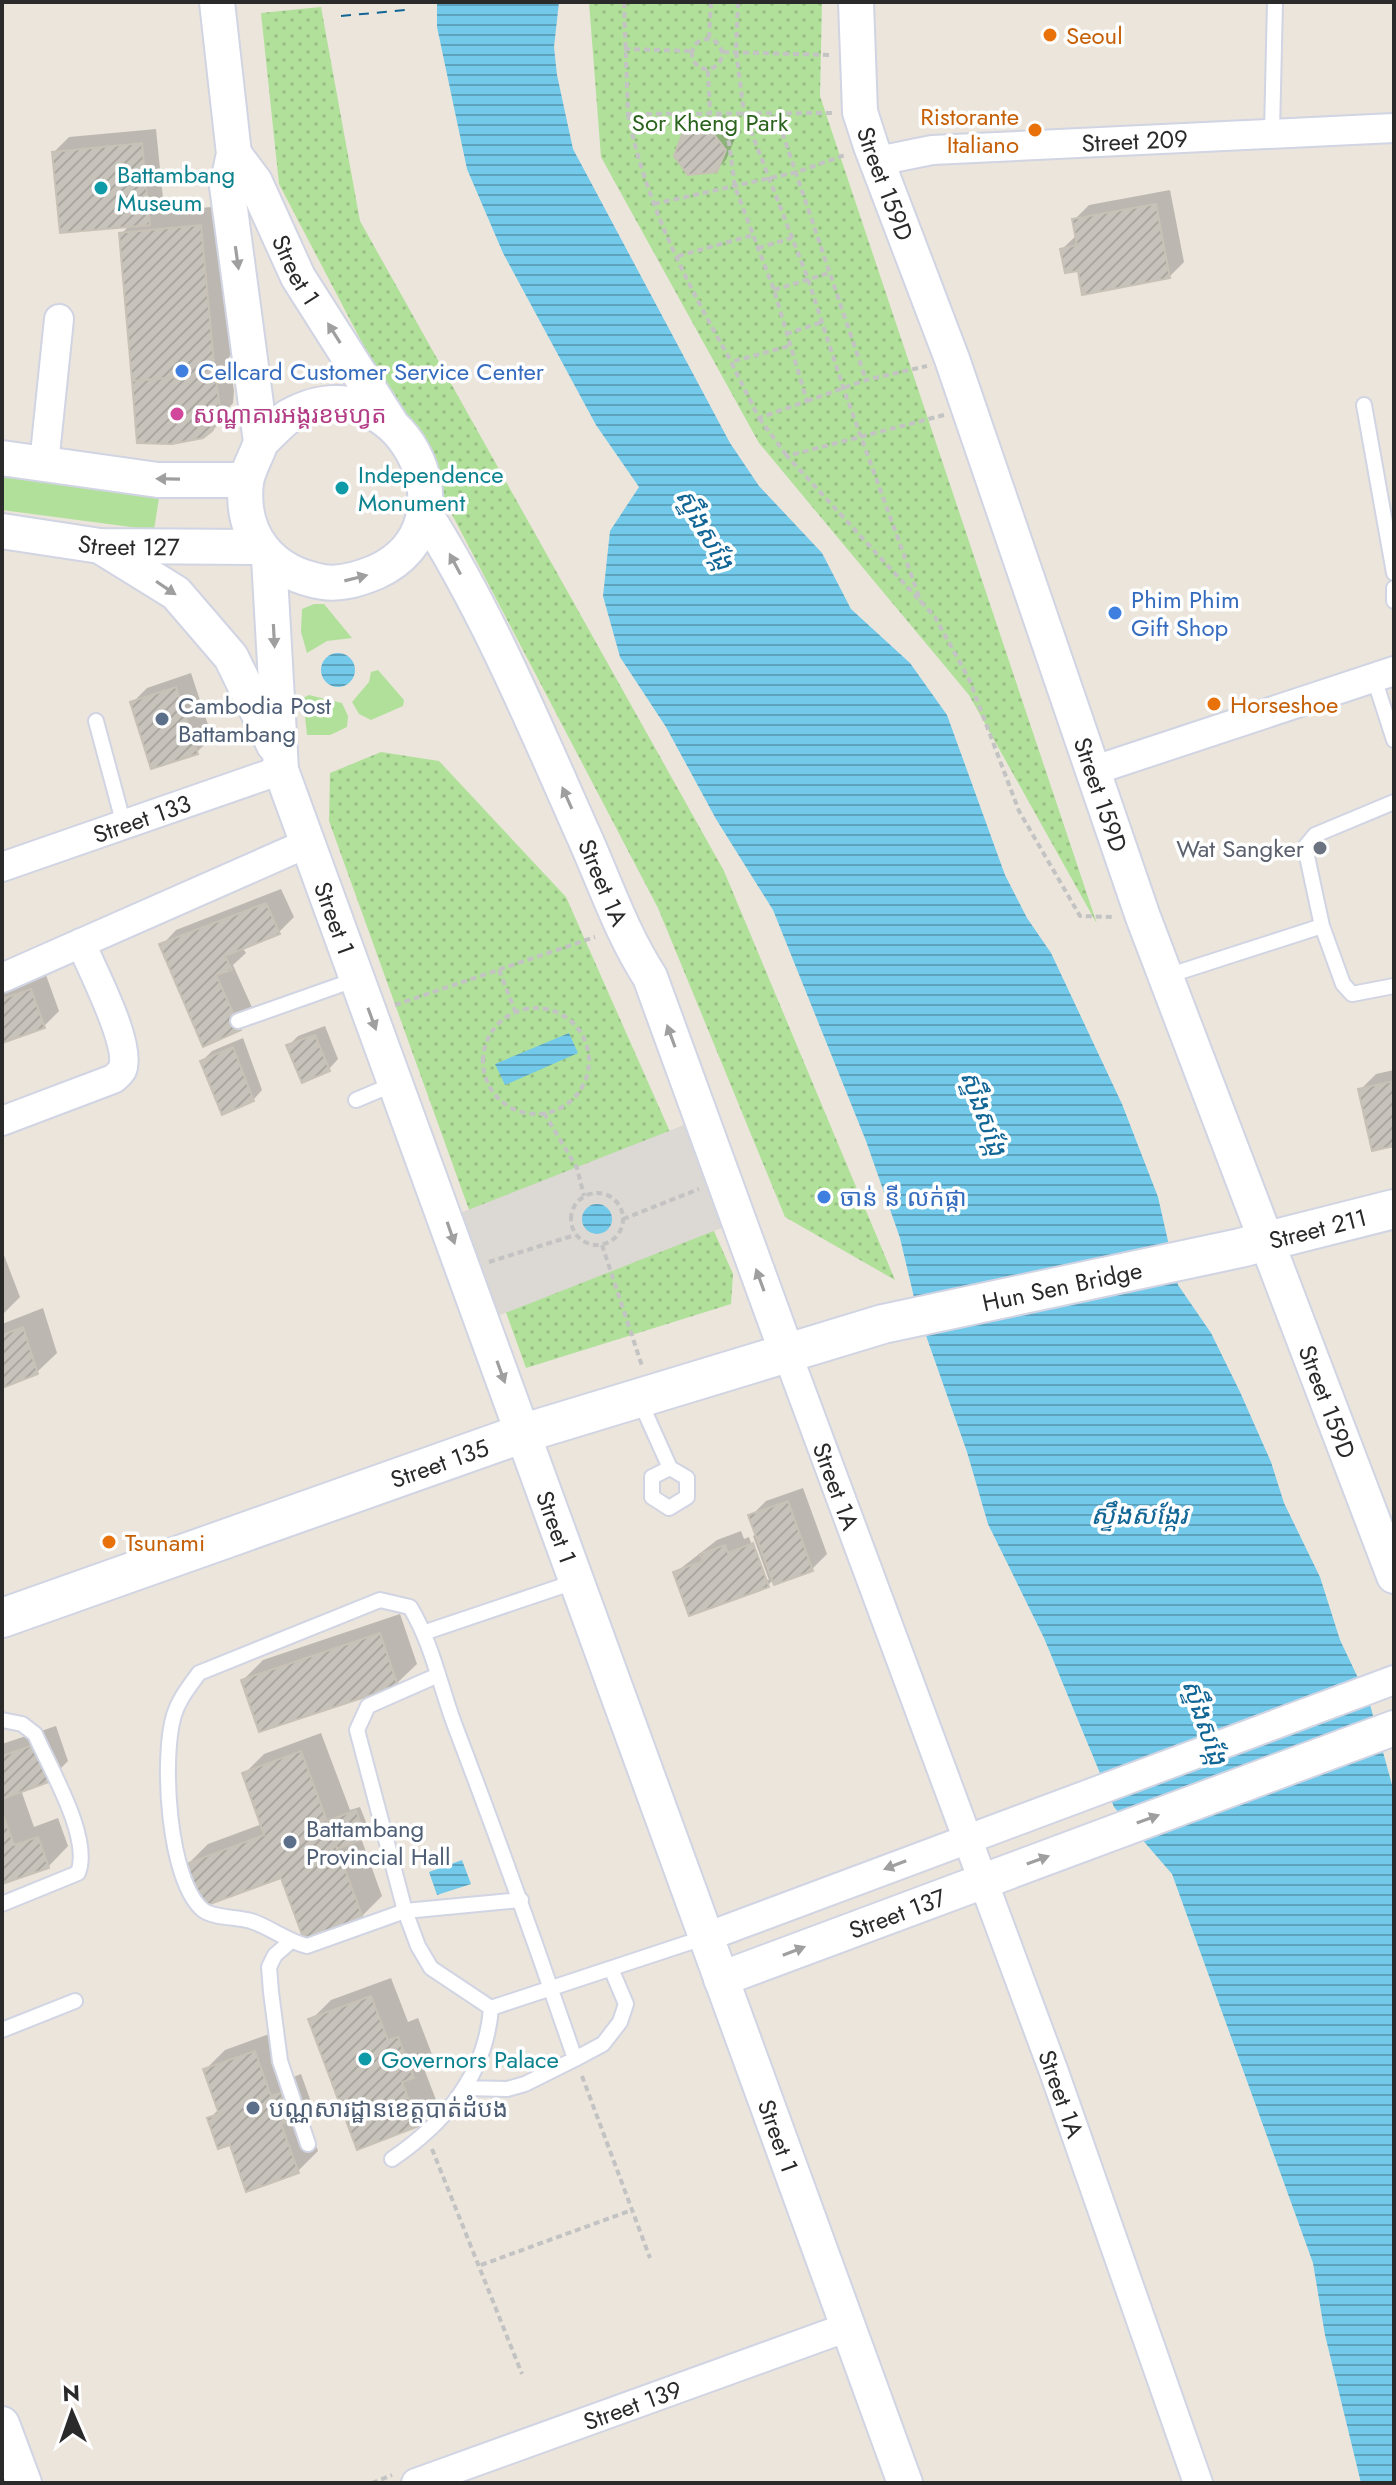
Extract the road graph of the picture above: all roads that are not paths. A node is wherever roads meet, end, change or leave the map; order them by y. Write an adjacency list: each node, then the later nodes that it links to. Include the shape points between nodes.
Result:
1 (217, 2): 6 (street, Street 1)
2 (856, 2): 7 (street, Street 159D, via 860,112)
3 (1275, 2): 5 (lane)
4 (1394, 128): 5 (street, Street 209)
5 (1272, 132): 7 (street, Street 209)
6 (234, 154): 10 (street, Street 1, one-way to 6, via 298,277 255,182); 11 (street, Street 1, one-way to 11, via 227,186)
7 (874, 154): 26 (street, Street 159D, via 952,359)
8 (59, 319): 13 (street)
9 (1364, 405): 19 (lane)
10 (390, 422): 11 (street, via 358,406 321,405 288,418); 15 (street, via 413,447 424,479)
11 (261, 442): 14 (street)
12 (2, 458): 13 (street)
13 (44, 464): 14 (street, one-way to 13, via 158,480)
14 (246, 480): 18 (street, via 247,507)
15 (424, 512): 18 (street, one-way to 15, via 292,571 323,582 357,580 387,567 411,542); 44 (street, Street 1A, one-way to 15, via 650,977 626,940 504,655)
16 (2, 531): 17 (street, Street 127)
17 (100, 546): 18 (street, Street 127); 25 (street, one-way to 25, via 176,593 231,657)
18 (264, 552): 25 (street, Street 1, one-way to 25)
19 (1394, 573)
20 (1394, 588): 21 (lane)
21 (1394, 601)
22 (1384, 675): 24 (lane); 26 (street)
23 (96, 721): 28 (lane)
24 (1394, 740)
25 (281, 764): 28 (street, Street 133); 29 (street, Street 1)
26 (1092, 771): 33 (street, Street 159D)
27 (1394, 802): 31 (lane, via 1315,835 1305,847)
28 (124, 825): 30 (street, Street 133)
29 (308, 843): 32 (street); 35 (street, Street 1)
30 (2, 867)
31 (1322, 926): 33 (lane); 36 (lane, via 1343,984 1352,994)
32 (81, 943): 34 (street); 40 (street, via 115,1025 122,1071)
33 (1167, 976): 42 (street, Street 159D)
34 (2, 978)
35 (357, 979): 37 (lane); 38 (street, Street 1, one-way to 38)
36 (1394, 986)
37 (238, 1021)
38 (396, 1083): 39 (lane); 46 (street, Street 1, one-way to 46)
39 (356, 1100)
40 (2, 1121)
41 (1394, 1209): 42 (main road, Street 211)
42 (1253, 1244): 43 (main road, Hun Sen Bridge); 48 (street, Street 159D)
43 (883, 1324): 44 (main road, Street 135)
44 (787, 1353): 45 (main road, Street 135); 56 (street, Street 1A)
45 (645, 1397): 46 (main road, Street 135); 47 (lane)
46 (524, 1433): 49 (street, Street 1); 50 (main road, Street 135)
47 (670, 1468)
48 (1394, 1576)
49 (577, 1581): 51 (lane); 61 (street, Street 1)
50 (2, 1618)
51 (426, 1632): 52 (lane); 62 (lane, via 410,1607 380,1600 199,1673 182,1696 167,1758 169,1814 192,1898 206,1913 253,1922)
52 (436, 1676): 58 (lane); 60 (lane, via 368,1706 357,1730)
53 (1389, 1682): 56 (street, Street 137)
54 (2, 1720): 59 (lane, via 22,1724 35,1734 80,1838 83,1860 78,1873)
55 (1394, 1728): 57 (street, Street 137, one-way to 55)
56 (968, 1837): 57 (street, Street 1A); 61 (street, Street 137, one-way to 61)
57 (983, 1880): 64 (street, Street 137, one-way to 57); 79 (street, Street 1A)
58 (521, 1900): 60 (lane); 65 (lane)
59 (2, 1904)
60 (405, 1911): 62 (lane, via 307,1946); 67 (lane, via 431,1968)
61 (706, 1937): 63 (lane); 64 (street, Street 1)
62 (290, 1942): 71 (lane, via 269,1967 271,1992 280,2061)
63 (612, 1971): 65 (lane); 69 (lane, via 626,2004 620,2022 603,2044)
64 (721, 1979): 73 (street, Street 1)
65 (552, 1989): 67 (lane); 69 (lane)
66 (75, 2001): 68 (lane)
67 (491, 2008): 70 (lane, via 482,2051)
68 (2, 2030)
69 (575, 2059): 70 (lane, via 507,2089)
70 (464, 2088): 72 (lane, via 426,2136)
71 (308, 2144)
72 (392, 2159)
73 (848, 2327): 75 (street, Street 139); 78 (street, Street 1)
74 (2, 2424): 76 (street)
75 (464, 2474): 77 (street, Street 139)
76 (24, 2483)
77 (416, 2483)
78 (905, 2483)
79 (1198, 2483)

